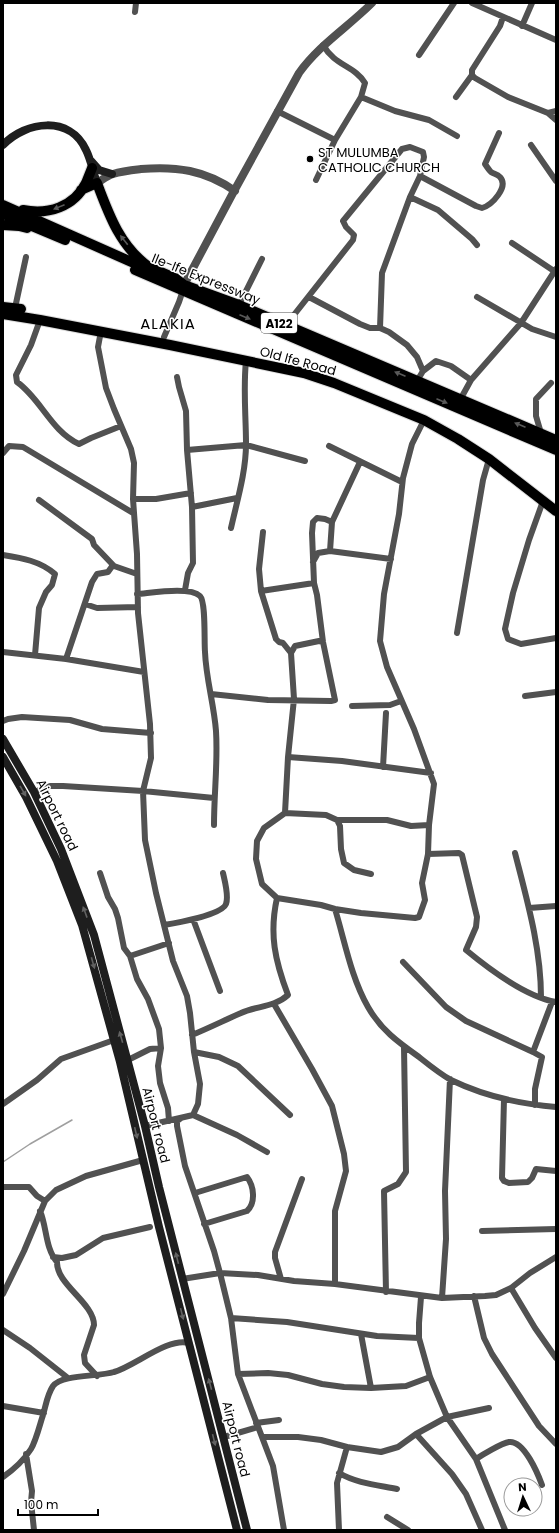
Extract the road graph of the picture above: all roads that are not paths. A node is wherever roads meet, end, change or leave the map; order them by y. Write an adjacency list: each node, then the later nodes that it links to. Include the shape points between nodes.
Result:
1 (136, 3): 6 (street)
2 (372, 3): 10 (street)
3 (454, 3): 11 (street)
4 (472, 3): 7 (street)
5 (532, 3): 8 (street)
6 (135, 12)
7 (503, 17): 8 (street); 12 (street, via 472,70)
8 (522, 26): 9 (street)
9 (556, 40)
10 (323, 45): 13 (street, via 336,61 361,76 365,84); 15 (street, via 307,61)
11 (419, 55)
12 (472, 75): 14 (street); 17 (street, via 508,97)
13 (361, 97): 20 (street, via 395,111 429,120); 21 (street)
14 (456, 97)
15 (277, 111): 21 (street); 27 (street)
16 (556, 111): 17 (street)
17 (548, 113): 18 (street)
18 (556, 120)
19 (499, 134): 26 (street, via 485,164 490,171 499,176 503,188 488,206 476,206)
20 (457, 136)
21 (335, 140): 28 (street)
22 (3, 145): 24 (main road, via 22,131 52,124 77,136 86,150)
23 (531, 145): 29 (street)
24 (90, 163): 25 (main road, via 99,170); 31 (main road); 32 (main road)
25 (112, 174): 30 (street, via 159,168 181,169); 31 (street)
26 (420, 176): 34 (street); 46 (street, via 423,152 410,147 402,149 342,221 354,235 353,240)
27 (241, 178): 30 (street); 33 (street)
28 (316, 180)
29 (556, 181)
30 (222, 182): 33 (street)
31 (97, 183): 32 (main road); 43 (main road, one-way to 31, via 119,235)
32 (81, 190): 35 (main road, one-way to 35, via 69,203 52,210 41,212)
33 (235, 191): 45 (street)
34 (410, 197): 40 (street, via 438,210); 55 (street, via 382,273)
35 (3, 205): 43 (main road, Ile-Ife Expressway / A122, via 145,268)
36 (3, 214): 38 (main road, Ile-Ife Expressway / A122)
37 (3, 225): 38 (main road, via 19,226)
38 (62, 239): 45 (main road, Ile-Ife Expressway / A122)
39 (512, 243): 44 (street)
40 (477, 245)
41 (26, 257): 50 (street)
42 (262, 259): 48 (street)
43 (151, 268): 45 (main road, Ile-Ife Expressway / A122, via 175,278)
44 (555, 270): 53 (street)
45 (183, 288): 48 (main road, Ile-Ife Expressway / A122); 57 (street); 74 (main road, Ile-Ife Expressway / A122, one-way to 74)
46 (309, 297): 54 (street); 55 (street, via 360,324)
47 (478, 297): 53 (street)
48 (238, 305): 54 (main road, Ile-Ife Expressway / A122)
49 (3, 307): 50 (main road, Old Ife Road)
50 (15, 308): 57 (main road, Old Ife Road)
51 (3, 314): 52 (main road, Old Ife Road)
52 (40, 320): 56 (main road, Old Ife Road); 68 (street, via 16,375 16,382 69,439 79,444)
53 (521, 323): 58 (street); 63 (street)
54 (286, 325): 64 (main road, Ile-Ife Expressway / A122, one-way to 54)
55 (380, 328): 61 (street, via 407,345 417,357)
56 (101, 331): 59 (main road, Old Ife Road); 68 (street, via 98,347 101,368)
57 (164, 336): 59 (main road, Old Ife Road)
58 (556, 337)
59 (181, 344): 60 (main road, Old Ife Road); 85 (main road, Old Ife Road, via 305,366 391,398 461,433)
60 (246, 361): 67 (main road, Old Ife Road, via 304,373); 71 (street)
61 (423, 371): 63 (street, via 436,361 451,366); 64 (street)
62 (177, 377): 73 (street, via 186,411)
63 (471, 380): 66 (street)
64 (417, 381): 66 (main road, Ile-Ife Expressway / A122)
65 (551, 383): 69 (street, via 536,398 536,416)
66 (460, 400): 69 (main road, Ile-Ife Expressway / A122, one-way to 66)
67 (424, 420): 76 (main road, Old Ife Road); 79 (street, via 412,444)
68 (121, 426): 83 (street, via 132,449)
69 (541, 433): 70 (main road, Ile-Ife Expressway / A122)
70 (556, 440)
71 (246, 445): 73 (street); 77 (street); 81 (street)
72 (328, 446): 78 (street)
73 (187, 450): 80 (street)
74 (556, 450)
75 (3, 454): 88 (street, via 9,446 23,447)
76 (489, 460): 84 (main road, Old Ife Road); 104 (street, via 483,480)
77 (305, 461)
78 (360, 462): 79 (street); 89 (street)
79 (402, 482): 94 (street)
80 (191, 493): 83 (street); 86 (street)
81 (237, 498): 86 (street); 90 (street)
82 (39, 500): 96 (street, via 92,539 94,545)
83 (133, 500): 88 (street)
84 (543, 501): 87 (main road, Old Ife Road); 105 (street, via 513,593 505,630 508,639 521,644)
85 (556, 502)
86 (192, 507): 99 (street, via 193,563)
87 (556, 510)
88 (133, 513): 97 (street)
89 (332, 522): 92 (street); 95 (street, via 317,518 313,522)
90 (230, 528)
91 (263, 532): 100 (street, via 259,569)
92 (330, 551): 94 (street); 95 (street, via 318,553)
93 (3, 555): 109 (street, via 28,559 55,574 39,608)
94 (391, 559): 116 (street, via 384,594 380,641 383,657)
95 (313, 562): 98 (street)
96 (113, 565): 97 (street); 102 (street, via 108,572 97,574)
97 (137, 574): 101 (street)
98 (314, 583): 100 (street); 106 (street, via 318,595)
99 (185, 590): 101 (street); 113 (street, via 196,593 204,605 205,654)
100 (261, 591): 108 (street, via 276,639)
101 (137, 594): 103 (street)
102 (85, 604): 103 (street, via 97,608); 110 (street)
103 (138, 607): 111 (street)
104 (457, 632)
105 (556, 638)
106 (323, 642): 108 (street, via 295,646); 115 (street, via 335,700)
107 (3, 652): 109 (street)
108 (291, 653): 115 (street)
109 (35, 655): 110 (street)
110 (66, 659): 111 (street)
111 (144, 672): 120 (street)
112 (556, 692): 114 (street)
113 (211, 694): 115 (street, via 268,700); 128 (street, via 216,738)
114 (525, 696)
115 (294, 699): 123 (street)
116 (401, 701): 117 (street, via 390,705); 125 (street)
117 (352, 706)
118 (386, 713): 124 (street)
119 (3, 721): 120 (street, via 22,717 70,720 102,728)
120 (151, 734): 126 (street, via 151,758)
121 (3, 740): 127 (main road, Airport road)
122 (3, 757): 151 (main road, Airport road, one-way to 151, via 57,861 82,925)
123 (288, 757): 124 (street); 129 (street)
124 (382, 767): 125 (street)
125 (431, 773): 132 (street, via 434,784)
126 (144, 791): 127 (street, via 50,786); 128 (street); 143 (street, via 145,840)
127 (34, 792): 151 (main road, Airport road, one-way to 127, via 94,935 61,849)
128 (214, 798): 131 (street)
129 (285, 813): 130 (street, via 326,815); 138 (street, via 264,828 257,840 256,859 262,884)
130 (337, 820): 132 (street, via 387,820 410,826); 137 (street, via 344,863 354,870)
131 (214, 824)
132 (429, 824): 134 (street)
133 (515, 853): 140 (street)
134 (428, 854): 141 (street, via 422,883 425,900 419,917); 148 (street, via 459,853 462,856 477,917 476,927 466,950 499,975)
135 (100, 873): 145 (street, via 118,918 124,948)
136 (223, 873): 142 (street, via 228,899 226,906 222,910)
137 (370, 874)
138 (277, 898): 141 (street); 150 (street, via 273,943 288,995)
139 (556, 906): 140 (street)
140 (529, 908): 148 (street, via 537,945)
141 (335, 909): 154 (street, via 357,984 368,1007 385,1031)
142 (193, 919): 143 (street); 147 (street)
143 (164, 925): 144 (street)
144 (169, 943): 145 (street); 152 (street, via 173,961 187,996)
145 (130, 956): 155 (street, via 159,1029)
146 (403, 962): 157 (street, via 446,1007 466,1021)
147 (220, 991)
148 (541, 997): 149 (street)
149 (554, 1002): 157 (street)
150 (274, 1004): 152 (street, via 242,1012); 188 (street, via 332,1106 342,1148 346,1171 335,1211)
151 (109, 1008): 153 (main road, Airport road); 158 (main road, Airport road, one-way to 151)
152 (192, 1035): 156 (street)
153 (114, 1040): 161 (street, via 61,1060); 170 (main road, Airport road, one-way to 170)
154 (404, 1047): 159 (street); 190 (street, via 406,1172 398,1184 384,1191)
155 (160, 1048): 158 (street, via 150,1049); 167 (street, via 160,1083 168,1108)
156 (194, 1052): 164 (street, via 200,1084 198,1104); 165 (street, via 220,1057 238,1066)
157 (533, 1052): 162 (street, via 542,1057 535,1089)
158 (128, 1060): 168 (main road, Airport road)
159 (450, 1079): 160 (street, via 473,1090); 194 (street)
160 (504, 1099): 162 (street); 171 (street, via 504,1181 528,1182 536,1169)
161 (3, 1104)
162 (535, 1105): 163 (street)
163 (556, 1107)
164 (193, 1115): 166 (street); 169 (street)
165 (290, 1115)
166 (181, 1118): 167 (street); 174 (street, via 177,1121 180,1142)
167 (169, 1121): 168 (street)
168 (145, 1126): 176 (main road, Airport road)
169 (267, 1152)
170 (143, 1160): 175 (street, via 86,1176 56,1190); 177 (main road, Airport road)
171 (556, 1171)
172 (302, 1179): 187 (street, via 275,1252)
173 (3, 1187): 175 (street, via 28,1187)
174 (195, 1193): 179 (street); 179 (street, via 247,1177 250,1181 253,1200 247,1211)
175 (45, 1201): 178 (street)
176 (163, 1204): 177 (main road); 186 (main road, Airport road, one-way to 176)
177 (154, 1207): 199 (main road, Airport road, one-way to 199)
178 (40, 1210): 183 (street); 191 (street)
179 (204, 1224): 185 (street)
180 (150, 1227): 183 (street, via 103,1238 76,1255)
181 (556, 1229): 182 (street)
182 (482, 1232)
183 (53, 1257): 202 (street, via 70,1288 94,1320 84,1355 85,1363)
184 (556, 1258): 189 (street)
185 (220, 1273): 186 (street); 187 (street); 195 (street)
186 (182, 1279): 213 (main road, Airport road, one-way to 186)
187 (281, 1279): 188 (street)
188 (335, 1284): 190 (street)
189 (511, 1288): 192 (street, via 496,1295); 200 (street)
190 (386, 1292): 193 (street)
191 (3, 1294)
192 (474, 1296): 194 (street); 215 (street, via 484,1338 492,1354 539,1426)
193 (421, 1297): 194 (street); 198 (street)
194 (442, 1298)
195 (231, 1318): 197 (street, via 287,1322); 201 (street)
196 (3, 1330): 204 (street)
197 (361, 1334): 198 (street); 205 (street)
198 (419, 1338): 203 (street)
199 (189, 1343): 202 (street, via 176,1343 114,1372); 225 (main road, Airport road, one-way to 225)
200 (556, 1358)
201 (238, 1374): 205 (street, via 288,1375 322,1384); 211 (street)
202 (97, 1376): 204 (street)
203 (430, 1377): 205 (street, via 406,1386); 209 (street)
204 (68, 1378): 208 (street, via 59,1380 54,1386 46,1399)
205 (371, 1388)
206 (3, 1406): 208 (street)
207 (489, 1408): 209 (street)
208 (44, 1413): 217 (street, via 31,1449)
209 (447, 1417): 212 (street); 218 (street)
210 (279, 1420): 211 (street)
211 (257, 1425): 213 (street); 214 (street)
212 (416, 1434): 216 (street, via 398,1446 381,1452); 230 (street, via 452,1474 466,1494)
213 (224, 1437): 226 (main road, Airport road)
214 (263, 1437): 216 (street, via 298,1437); 227 (street, via 273,1466)
215 (556, 1444)
216 (347, 1447): 219 (street)
217 (26, 1454): 220 (street); 224 (street, via 32,1491)
218 (476, 1460): 221 (street, via 508,1442 515,1443 531,1460); 231 (street)
219 (339, 1473): 222 (street, via 369,1484); 228 (street)
220 (3, 1477)
221 (538, 1477)
222 (397, 1489)
223 (386, 1517): 229 (street)
224 (34, 1530)
225 (237, 1530)
226 (247, 1530)
227 (284, 1530)
228 (339, 1530)
229 (408, 1530)
230 (482, 1530)
231 (505, 1530)

